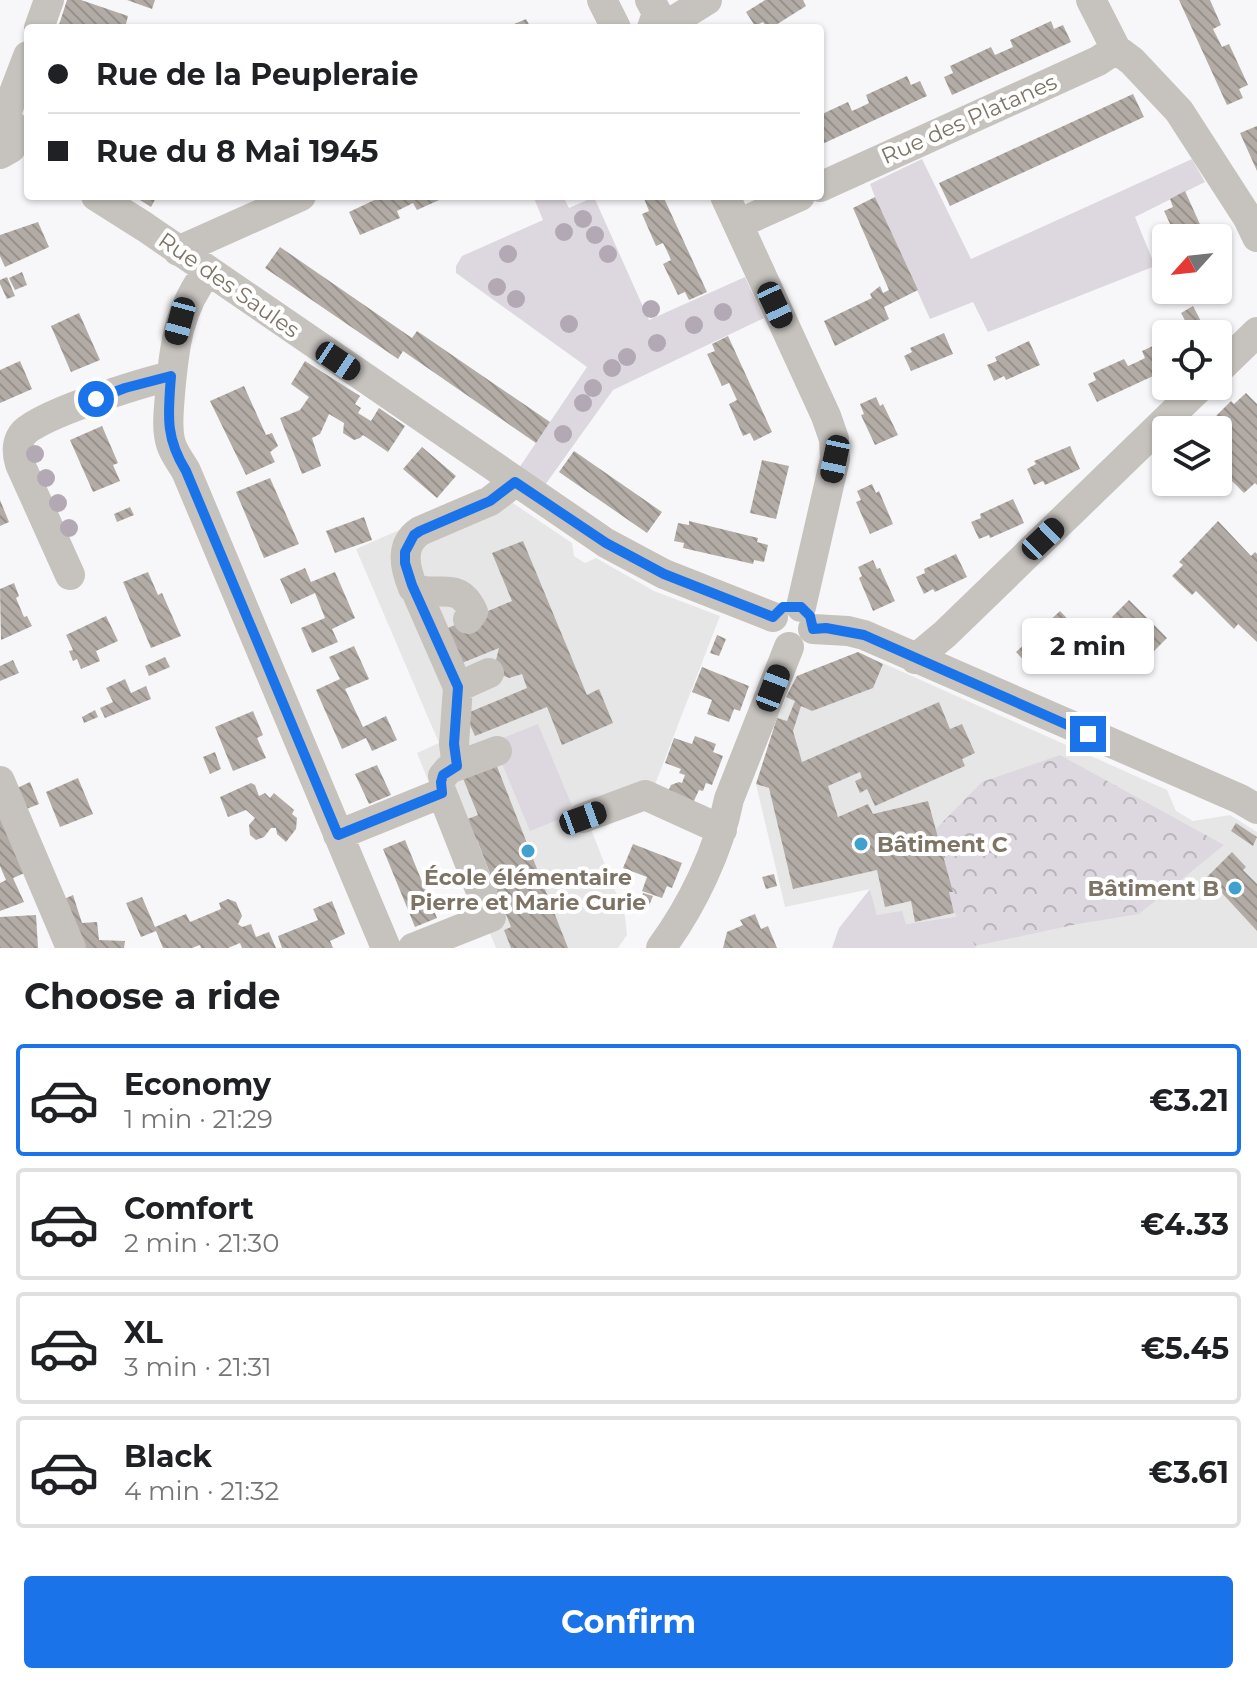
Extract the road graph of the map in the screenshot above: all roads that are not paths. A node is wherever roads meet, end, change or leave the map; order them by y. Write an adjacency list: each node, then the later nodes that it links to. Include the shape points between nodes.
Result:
1 (49, 0): 6 (street)
2 (602, 0): 7 (street)
3 (650, 0): 8 (street, via 657,13)
4 (707, 0): 9 (street)
5 (1091, 0): 10 (street)
6 (40, 24)
7 (614, 24)
8 (653, 24)
9 (668, 24)
10 (1116, 49): 13 (street, Rue des Platanes); 19 (street, via 1179,111)
11 (24, 73): 12 (street)
12 (9, 138)
13 (824, 185)
14 (102, 200): 20 (street, Rue des Saules)
15 (292, 200): 20 (street)
16 (727, 200): 18 (street)
17 (791, 200): 18 (street)
18 (738, 224): 29 (street, via 834,439 835,459)
19 (1257, 237)
20 (178, 251): 21 (street, Rue des Saules)
21 (208, 271): 24 (street, via 180,321); 26 (street, Rue des Saules)
22 (1257, 332): 23 (street)
23 (1232, 356)
24 (171, 376): 27 (street, via 39,422 22,435 20,464); 41 (street, via 171,443)
25 (1187, 400): 31 (street)
26 (515, 482): 28 (street, via 490,501 414,535 405,563); 29 (street, Rue des Saules, via 606,543 664,574)
27 (70, 575)
28 (416, 591): 30 (street, via 460,595 473,612); 33 (street)
29 (795, 617): 31 (street, Rue des Saules, via 864,635); 40 (street, via 771,626 773,636 789,647 729,799)
30 (468, 619)
31 (915, 659): 38 (street, Rue des Saules)
32 (489, 673): 33 (street)
33 (458, 687): 35 (street)
34 (497, 751): 35 (street)
35 (457, 766): 37 (street, via 443,775)
36 (0, 781): 42 (street)
37 (442, 793): 41 (street); 44 (street, via 491,917)
38 (1257, 809)
39 (583, 818): 40 (street, via 645,795)
40 (722, 830): 45 (street, via 677,926)
41 (338, 835): 43 (street)
42 (71, 948)
43 (386, 948)
44 (413, 948)
45 (661, 948)

